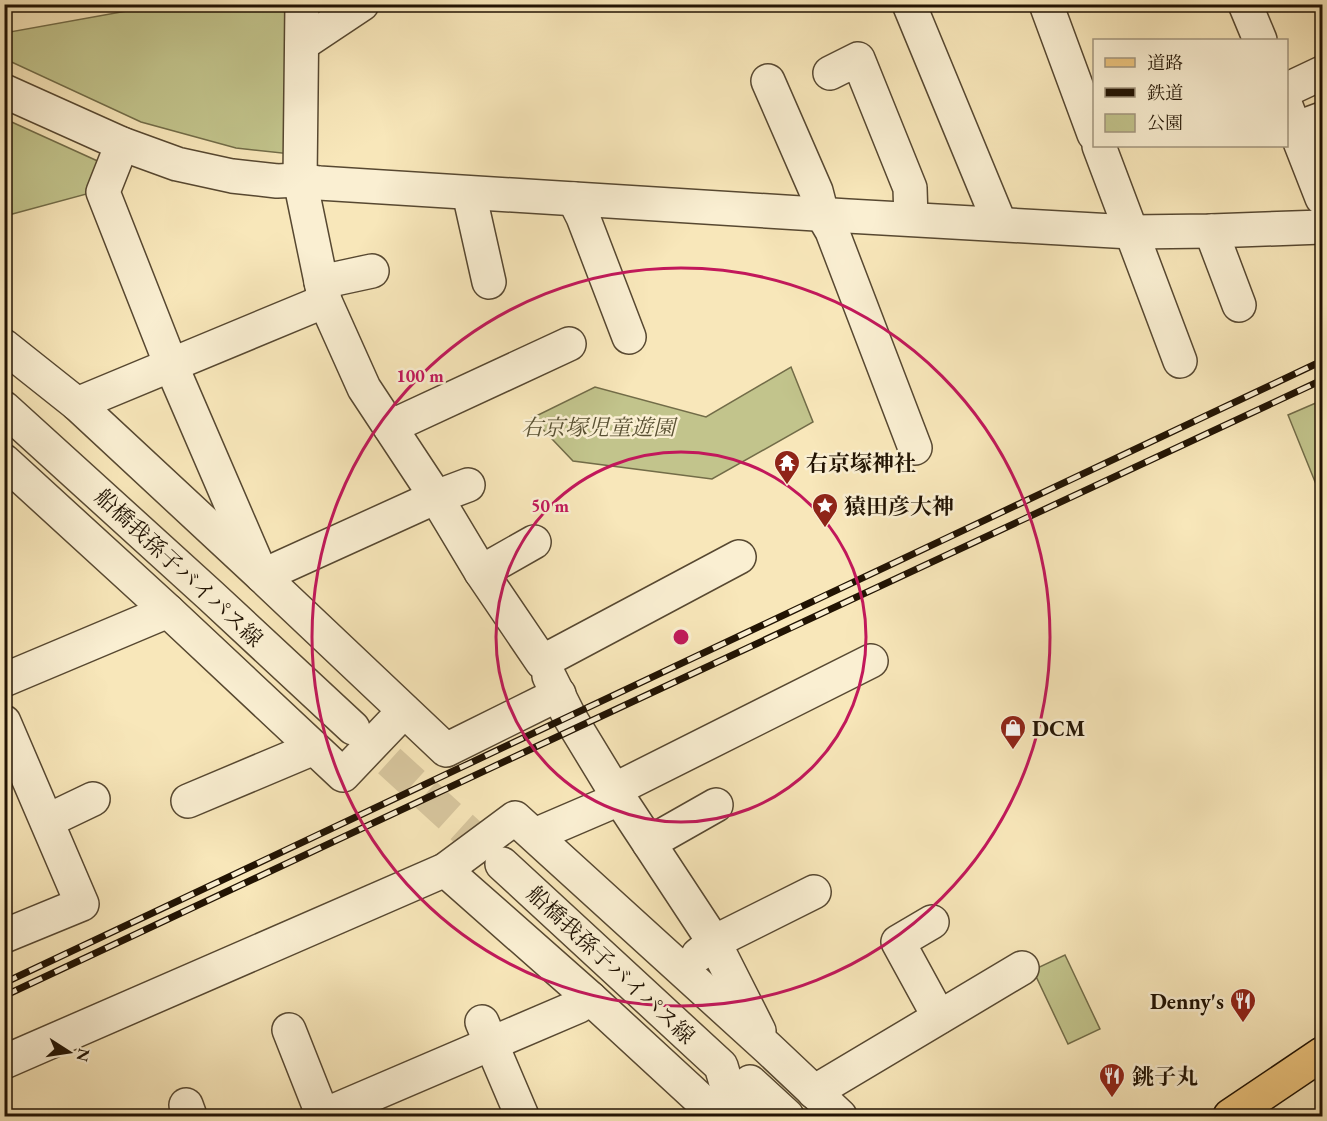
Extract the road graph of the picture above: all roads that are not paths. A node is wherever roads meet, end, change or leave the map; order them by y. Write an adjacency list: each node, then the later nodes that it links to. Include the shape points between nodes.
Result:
1 (302, 4): 7 (street)
2 (362, 4): 7 (street)
3 (909, 4): 23 (street)
4 (1046, 4): 14 (street)
5 (1245, 4): 6 (street)
6 (1260, 39)
7 (302, 44): 17 (street)
8 (830, 73): 22 (street, via 858,59 910,188)
9 (1323, 74): 11 (street)
10 (768, 81): 21 (street)
11 (1288, 90)
12 (4, 91): 15 (street)
13 (1301, 118): 19 (street)
14 (1093, 129)
15 (122, 144): 17 (street, via 177,164 232,176 277,182); 35 (street, via 103,192)
16 (1099, 147): 25 (street)
17 (300, 180): 18 (street); 29 (street)
18 (469, 194): 20 (street); 28 (street)
19 (1323, 198)
20 (574, 200): 21 (street); 31 (street)
21 (822, 213): 22 (street); 39 (street)
22 (911, 219): 23 (street)
23 (1000, 224): 25 (street)
24 (1323, 227): 26 (street)
25 (1131, 231): 26 (street); 34 (street)
26 (1211, 231): 30 (street)
27 (372, 271): 29 (street)
28 (489, 282)
29 (323, 291): 35 (street); 38 (street, via 364,388)
30 (1239, 305)
31 (629, 337)
32 (569, 344): 38 (street)
33 (4, 346): 36 (street)
34 (1180, 361)
35 (171, 365): 36 (street); 46 (street)
36 (77, 404): 46 (street)
37 (4, 408): 54 (street, 船橋我孫子バイパス線)
38 (390, 427): 42 (street)
39 (915, 448)
40 (4, 461): 47 (street)
41 (468, 485): 42 (street)
42 (436, 497): 45 (street); 46 (street)
43 (534, 542): 45 (street)
44 (740, 557): 49 (street)
45 (481, 572): 49 (street)
46 (262, 576): 52 (street)
47 (168, 611): 50 (street); 55 (street)
48 (871, 661): 56 (street)
49 (542, 662): 51 (street)
50 (4, 680)
51 (559, 694): 52 (street, via 446,750); 56 (street)
52 (404, 711): 55 (street, via 343,775)
53 (4, 722): 60 (street)
54 (353, 728)
55 (314, 748): 58 (street)
56 (617, 794): 61 (street); 62 (street)
57 (93, 799): 60 (street)
58 (188, 801)
59 (716, 805): 62 (street)
60 (47, 822): 67 (street, via 82,904)
61 (535, 835): 64 (street, via 515,818); 70 (street)
62 (649, 843): 68 (street)
63 (502, 864): 78 (street, 船橋我孫子バイパス線)
64 (445, 870): 71 (street); 77 (street)
65 (814, 892): 68 (street)
66 (932, 922): 72 (street, via 898,942)
67 (4, 936)
68 (714, 942): 70 (street); 75 (street)
69 (1022, 968): 72 (street)
70 (681, 969): 75 (street)
71 (590, 998): 74 (street, via 579,1006); 80 (street)
72 (939, 1017): 79 (street)
73 (289, 1030): 81 (street)
74 (487, 1033): 81 (street); 82 (street)
75 (768, 1049): 79 (street)
76 (1323, 1054): 86 (main road)
77 (4, 1062)
78 (721, 1066): 83 (street, 船橋我孫子バイパス線, via 726,1083); 84 (street, 船橋我孫子バイパス線, via 738,1070)
79 (814, 1092): 85 (street)
80 (708, 1114)
81 (323, 1116)
82 (522, 1116)
83 (761, 1116)
84 (786, 1116)
85 (840, 1116)
86 (1234, 1116)

